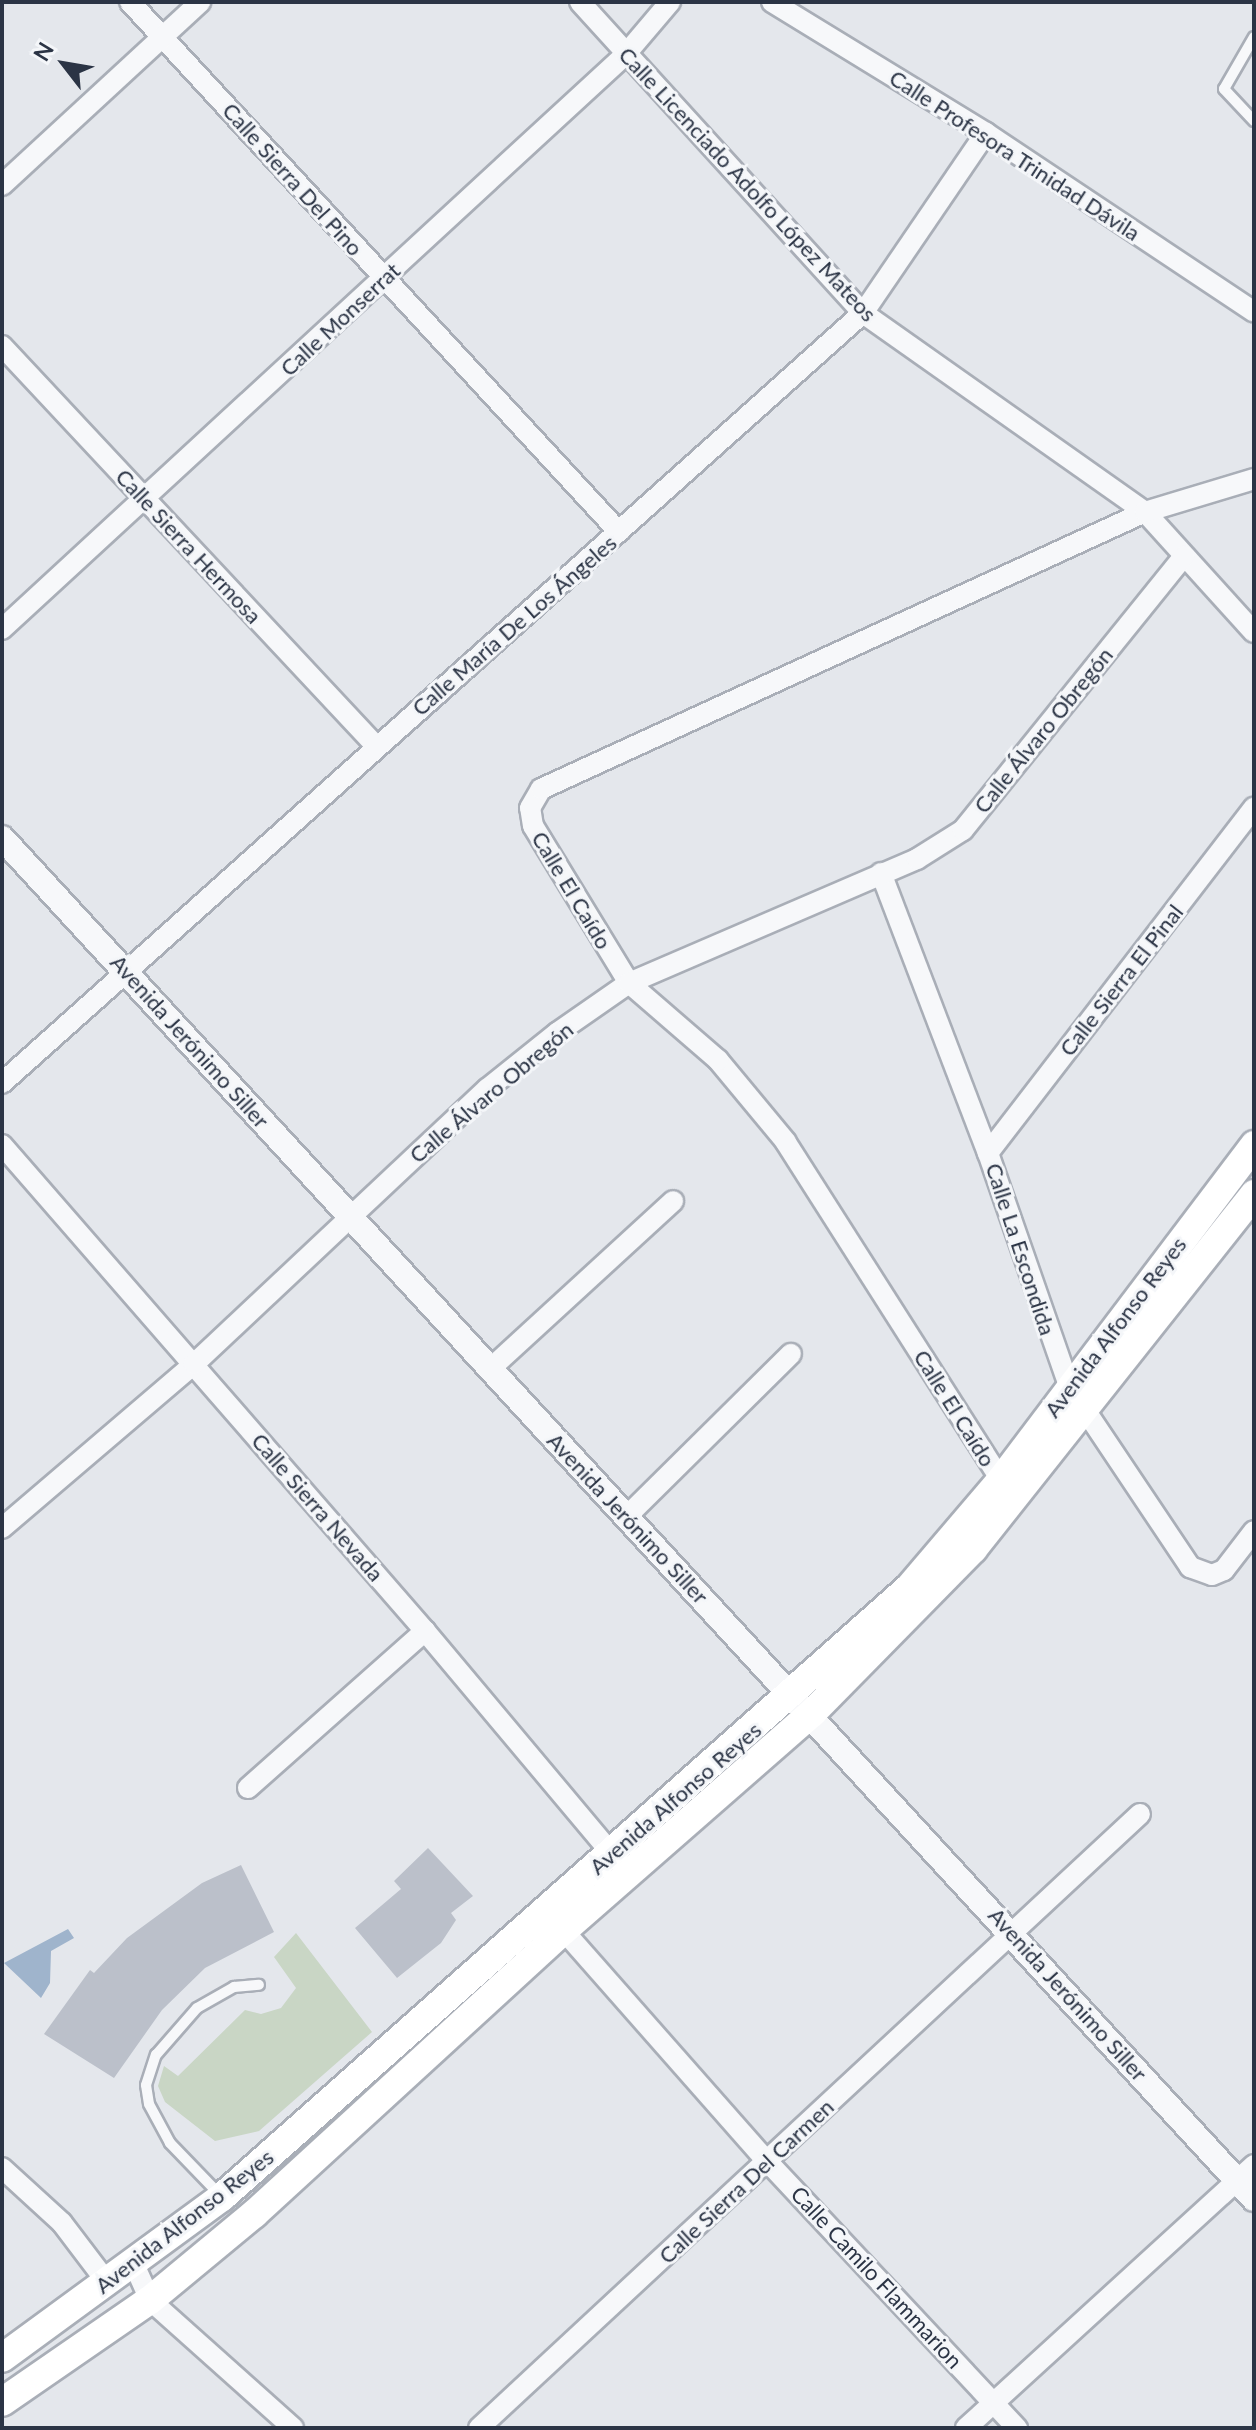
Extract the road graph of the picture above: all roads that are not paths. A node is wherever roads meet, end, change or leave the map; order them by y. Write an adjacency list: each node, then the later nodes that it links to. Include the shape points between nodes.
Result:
1 (130, 2): 6 (street, Calle Sierra Del Pino)
2 (200, 2): 6 (street)
3 (580, 2): 8 (street, Calle Licenciado Adolfo López Mateos)
4 (670, 2): 8 (street, Calle Monserrat)
5 (772, 2): 10 (street, Calle Profesora Trinidad Dávila)
6 (163, 36): 11 (street); 12 (street, Calle Sierra Del Pino)
7 (1254, 37): 9 (lane, via 1224,89)
8 (625, 55): 12 (street, Calle Monserrat); 14 (street, Calle Licenciado Adolfo López Mateos)
9 (1254, 121)
10 (986, 133): 13 (street, Calle Profesora Trinidad Dávila); 14 (street, Calle María De Los Ángeles)
11 (2, 185)
12 (383, 279): 17 (street, Calle Monserrat); 19 (street, Calle Sierra Del Pino)
13 (1254, 312)
14 (863, 313): 18 (street, Calle Licenciado Adolfo López Mateos); 19 (street, Calle María De Los Ángeles)
15 (2, 346): 17 (street, Calle Sierra Hermosa)
16 (1254, 479): 18 (street, Calle El Caído)
17 (145, 498): 21 (street, Calle Monserrat); 23 (street, Calle Sierra Hermosa)
18 (1145, 512): 20 (street, Calle Licenciado Adolfo López Mateos); 28 (street, Calle El Caído, via 541,789 530,808 533,826)
19 (619, 532): 23 (street, Calle María De Los Ángeles)
20 (1184, 556): 22 (street, Calle Licenciado Adolfo López Mateos); 26 (street, Calle Álvaro Obregón, via 963,830 930,852)
21 (2, 629)
22 (1254, 632)
23 (376, 746): 27 (street, Calle María De Los Ángeles)
24 (1254, 808): 32 (street, Calle Sierra El Pinal)
25 (2, 838): 27 (street, Avenida Jerónimo Siller)
26 (881, 873): 28 (street, Calle Álvaro Obregón); 32 (street, Calle La Escondida)
27 (127, 972): 29 (street, Calle María De Los Ángeles); 35 (street, Avenida Jerónimo Siller)
28 (629, 983): 35 (street, Calle Álvaro Obregón, via 487,1089); 41 (street, Calle El Caído, via 718,1060 786,1142)
29 (2, 1083)
30 (2, 1145): 37 (street, Calle Sierra Nevada)
31 (1254, 1145): 39 (main road, Avenida Alfonso Reyes)
32 (988, 1153): 39 (street, Calle La Escondida)
33 (1254, 1194): 40 (main road, Avenida Alfonso Reyes)
34 (673, 1201): 38 (street)
35 (349, 1216): 37 (street, Calle Álvaro Obregón); 38 (street, Avenida Jerónimo Siller)
36 (791, 1354): 42 (street)
37 (194, 1364): 43 (street, Calle Álvaro Obregón); 45 (street, Calle Sierra Nevada)
38 (491, 1368): 42 (street, Avenida Jerónimo Siller)
39 (1069, 1386): 40 (street, Calle La Escondida); 41 (main road, Avenida Alfonso Reyes)
40 (1085, 1409): 44 (street, Calle La Escondida, via 1190,1567 1212,1575 1224,1570); 46 (main road, Avenida Alfonso Reyes, via 973,1549)
41 (1001, 1480): 46 (main road, Avenida Alfonso Reyes)
42 (626, 1517): 46 (street, Avenida Jerónimo Siller)
43 (2, 1528)
44 (1254, 1531)
45 (425, 1631): 47 (street); 49 (street, Calle Sierra Nevada)
46 (803, 1704): 49 (main road, Avenida Alfonso Reyes); 51 (street, Avenida Jerónimo Siller)
47 (248, 1788)
48 (1140, 1814): 51 (street, Calle Sierra Del Carmen)
49 (620, 1863): 50 (main road, Avenida Alfonso Reyes)
50 (555, 1920): 53 (street, Calle Camilo Flammarion); 56 (main road, Avenida Alfonso Reyes); 60 (main road, Avenida Alfonso Reyes, via 363,2119)
51 (1015, 1935): 53 (street, Calle Sierra Del Carmen); 55 (street, Avenida Jerónimo Siller)
52 (259, 1985): 56 (lane, via 234,1987 197,2008 156,2055 146,2085 149,2104 170,2143)
53 (767, 2161): 63 (street, Calle Camilo Flammarion); 65 (street, Calle Sierra Del Carmen)
54 (2, 2168): 59 (street, via 62,2223)
55 (1246, 2172): 57 (street, Avenida Jerónimo Siller); 63 (street)
56 (222, 2197): 58 (main road, Avenida Alfonso Reyes)
57 (1254, 2199)
58 (133, 2262): 59 (main road, Avenida Alfonso Reyes); 60 (street)
59 (106, 2281): 61 (main road, Avenida Alfonso Reyes)
60 (150, 2300): 62 (main road, Avenida Alfonso Reyes); 64 (street)
61 (2, 2358)
62 (2, 2402)
63 (994, 2403): 66 (street); 67 (street, Calle Camilo Flammarion)
64 (293, 2428)
65 (479, 2428)
66 (966, 2428)
67 (1017, 2428)

